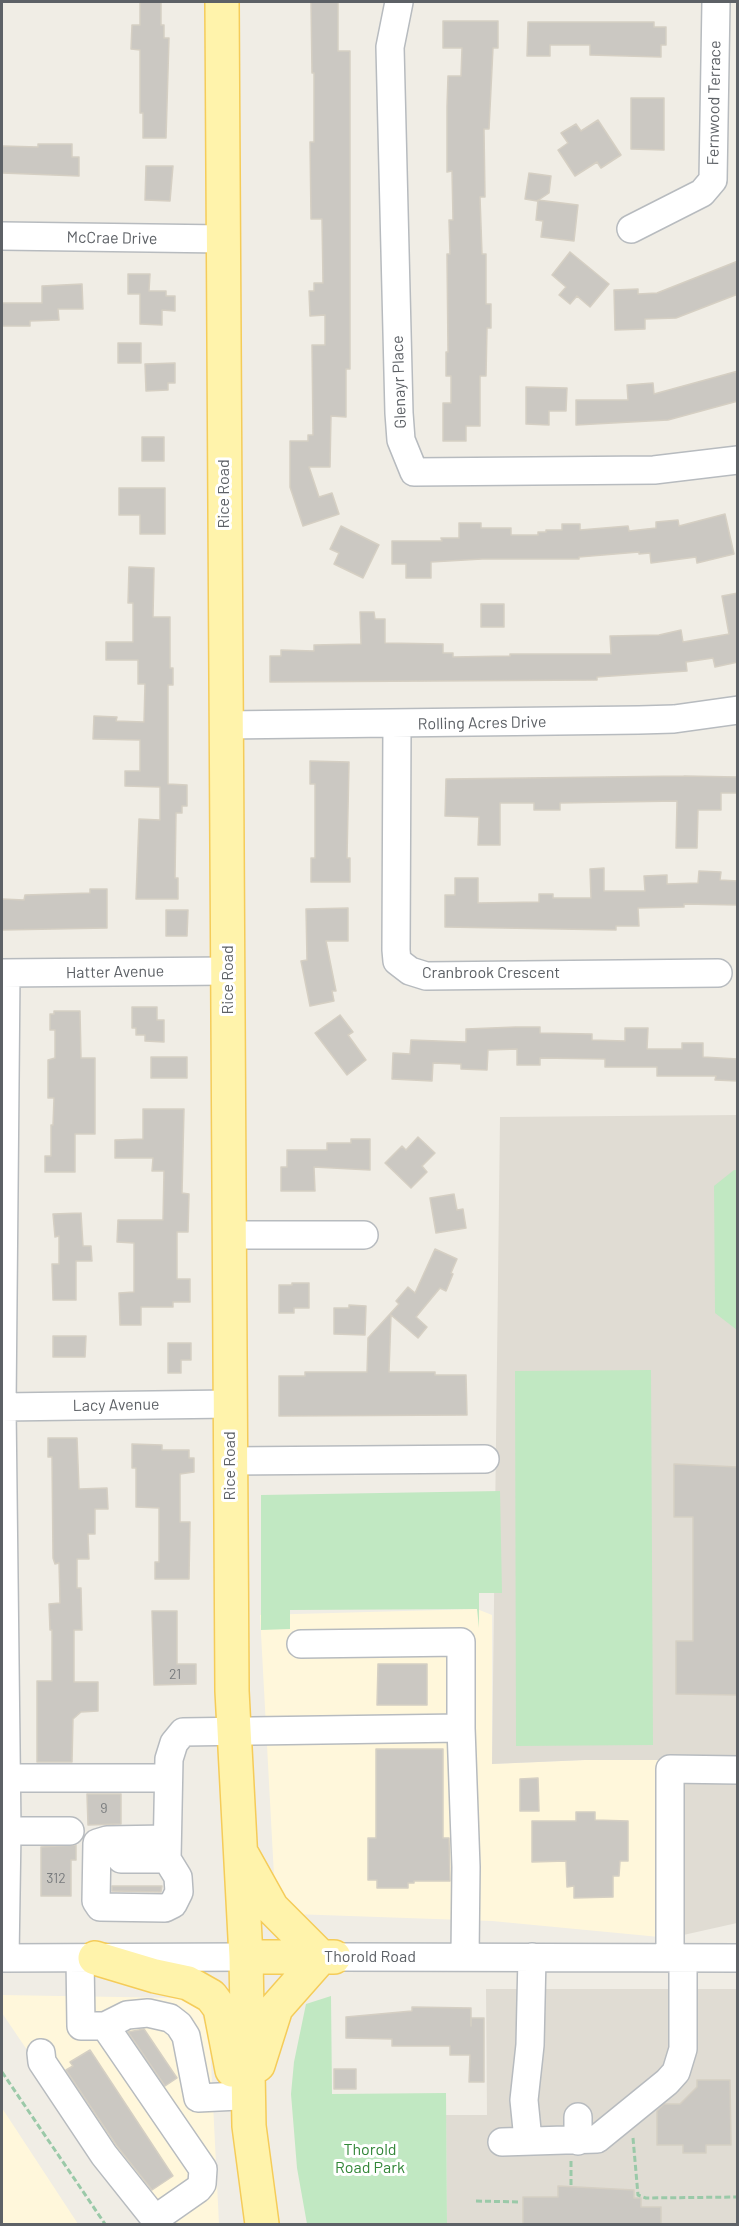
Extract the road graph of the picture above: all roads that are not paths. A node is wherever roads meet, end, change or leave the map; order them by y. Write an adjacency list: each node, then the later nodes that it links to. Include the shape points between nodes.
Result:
1 (222, 2): 6 (main road, Rice Road)
2 (399, 2): 7 (street, Glenayr Place, via 390,47 399,413 401,440 414,472 654,470)
3 (717, 2): 4 (street, Fernwood Terrace, via 713,180 702,193)
4 (631, 229)
5 (2, 236): 6 (street, McCrae Drive)
6 (222, 239): 10 (main road, Rice Road)
7 (738, 460)
8 (738, 710): 9 (street, Rolling Acres Drive, via 662,719)
9 (397, 724): 10 (street, Rolling Acres Drive); 13 (street, Cranbrook Crescent, via 398,962 426,976)
10 (225, 725): 11 (main road, Rice Road)
11 (228, 971): 12 (street, Hatter Avenue); 15 (main road, Rice Road)
12 (4, 973): 14 (street)
13 (718, 973)
14 (4, 1187): 18 (street)
15 (229, 1235): 16 (street); 17 (main road, Rice Road)
16 (364, 1235)
17 (230, 1404): 18 (street, Lacy Avenue); 20 (main road, Rice Road)
18 (2, 1407): 21 (street)
19 (485, 1459): 20 (street)
20 (230, 1461): 25 (main road, Rice Road)
21 (4, 1624): 27 (street)
22 (301, 1644): 24 (street, via 461,1642)
23 (350, 1657): 24 (street, via 443,1661 447,1666)
24 (449, 1728): 25 (street); 33 (street, via 466,1867)
25 (233, 1730): 28 (street, via 183,1732 174,1743); 31 (main road, Rice Road)
26 (738, 1770): 39 (street, via 670,1769)
27 (5, 1778): 28 (street); 29 (street)
28 (168, 1778): 32 (street, via 167,1849)
29 (8, 1831): 30 (street); 37 (street)
30 (70, 1832)
31 (240, 1850): 34 (main road, Rice Road); 35 (main road, via 272,1908)
32 (121, 1859)
33 (465, 1956): 35 (street, Thorold Road); 36 (street, Thorold Road)
34 (246, 1957): 35 (main road, Thorold Road); 38 (street, Thorold Road); 44 (main road, Rice Road)
35 (331, 1957): 44 (main road, via 294,1985 272,2016)
36 (532, 1957): 39 (street, Thorold Road); 39 (street, via 525,2100 515,2141 578,2129 597,2139 667,2082 680,2062 683,2028)
37 (3, 1958): 38 (street, Thorold Road)
38 (88, 1958): 41 (street, via 81,2026); 44 (main road, via 188,1983 211,1996 220,2008)
39 (677, 1958): 40 (street, Thorold Road)
40 (738, 1958)
41 (105, 2026): 43 (street, via 127,2015 148,2013 170,2018 186,2036); 45 (street)
42 (41, 2053): 46 (street, via 42,2062 104,2155)
43 (198, 2098): 44 (street); 45 (street)
44 (244, 2111): 47 (main road)
45 (166, 2114): 46 (street, via 203,2169 202,2184)
46 (156, 2222)
47 (262, 2224)

